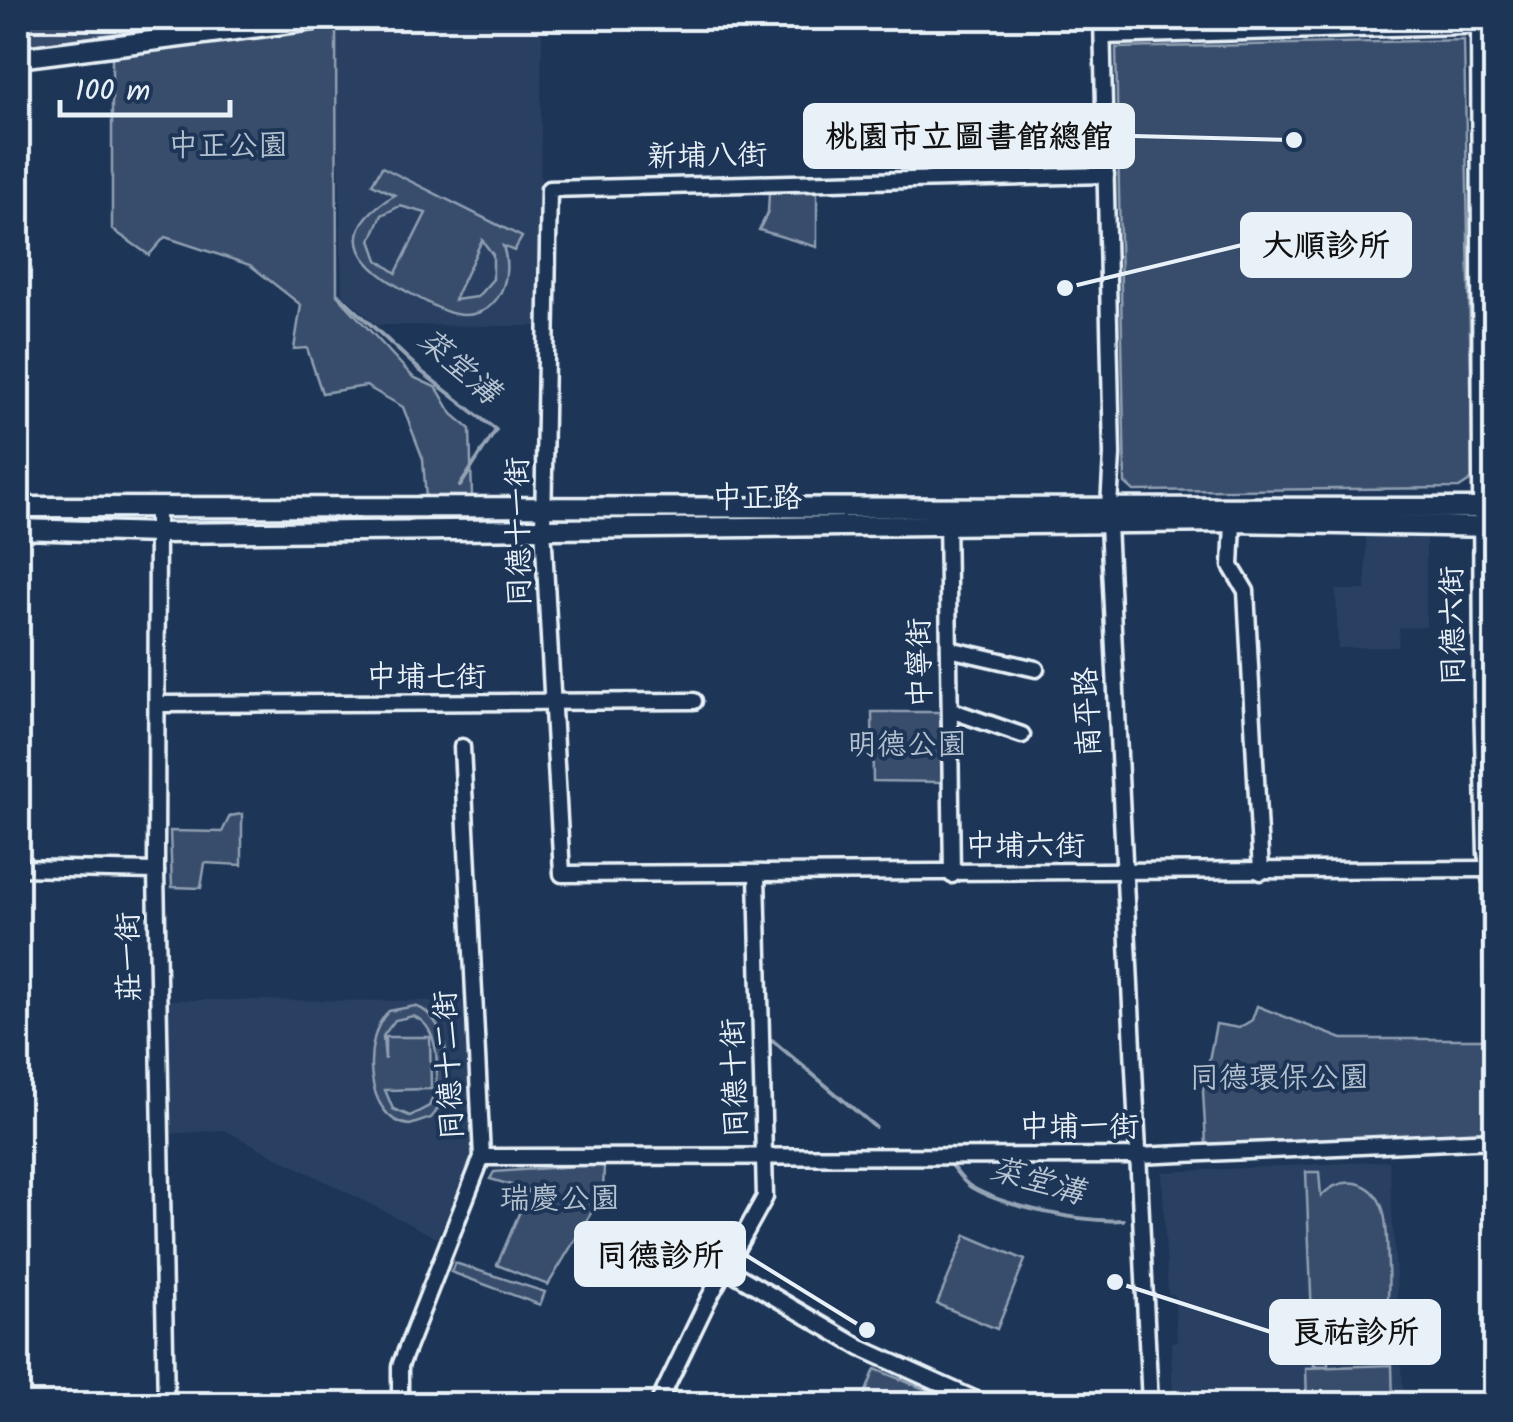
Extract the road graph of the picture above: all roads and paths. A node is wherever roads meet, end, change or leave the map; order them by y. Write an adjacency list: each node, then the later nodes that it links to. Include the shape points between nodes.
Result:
1 (329, 18): 6 (street)
2 (1102, 18): 5 (street, 南平路)
3 (1496, 25): 4 (street)
4 (1479, 26): 5 (street); 12 (street, 同德六街)
5 (1103, 36): 7 (street, 南平路)
6 (18, 58)
7 (1106, 175): 8 (street, 新埔八街); 11 (street, 南平路)
8 (550, 188): 13 (street, 同德十一街)
9 (18, 508): 10 (street, 中正路)
10 (158, 509): 13 (street, 中正路); 17 (street, 莊一街)
11 (1110, 515): 12 (street, 中正路); 14 (street, 中正路); 15 (street, 中正路); 32 (street, 南平路)
12 (1488, 517): 15 (street, 中正路); 20 (street, 同德六街)
13 (544, 518): 14 (street, 中正路); 17 (street, 中正路); 23 (street, 同德十一街)
14 (947, 519): 18 (street, 中寧街)
15 (1232, 522): 30 (street, via 1231,566 1246,591)
16 (18, 529): 17 (street, 中正路)
17 (159, 533): 22 (street, 莊一街)
18 (949, 650): 19 (street); 24 (street, 中寧街)
19 (1036, 669)
20 (1489, 698): 28 (street, 同德六街)
21 (694, 702): 23 (street, 中埔七街)
22 (158, 704): 23 (street, 中埔七街); 29 (street, 莊一街)
23 (554, 704): 31 (street, 同德十一街)
24 (950, 710): 25 (street); 34 (street, 中寧街)
25 (1022, 736)
26 (462, 747): 36 (street, 同德十二街)
27 (18, 868): 29 (street)
28 (1488, 869): 30 (street, 中埔六街); 35 (street, 同德六街)
29 (156, 871): 41 (street, 莊一街)
30 (1261, 872): 32 (street, 中埔六街)
31 (562, 874): 33 (street, 中埔六街)
32 (1124, 874): 34 (street, 中埔六街); 38 (street, 南平路)
33 (758, 875): 34 (street, 中埔六街); 37 (street, 同德十街)
34 (952, 875)
35 (1495, 1140): 38 (street, 中埔一街); 39 (street, 同德六街)
36 (482, 1156): 37 (street, 中埔一街); 42 (street, 同德十二街, via 400,1366)
37 (766, 1156): 38 (street, 中埔一街); 40 (street, 同德十街, via 764,1197)
38 (1138, 1156): 45 (street, 南平路)
39 (1495, 1226)
40 (724, 1268): 43 (street, 同德十街); 44 (street, via 861,1348)
41 (166, 1404)
42 (400, 1404)
43 (658, 1404)
44 (985, 1404)
45 (1150, 1404)

